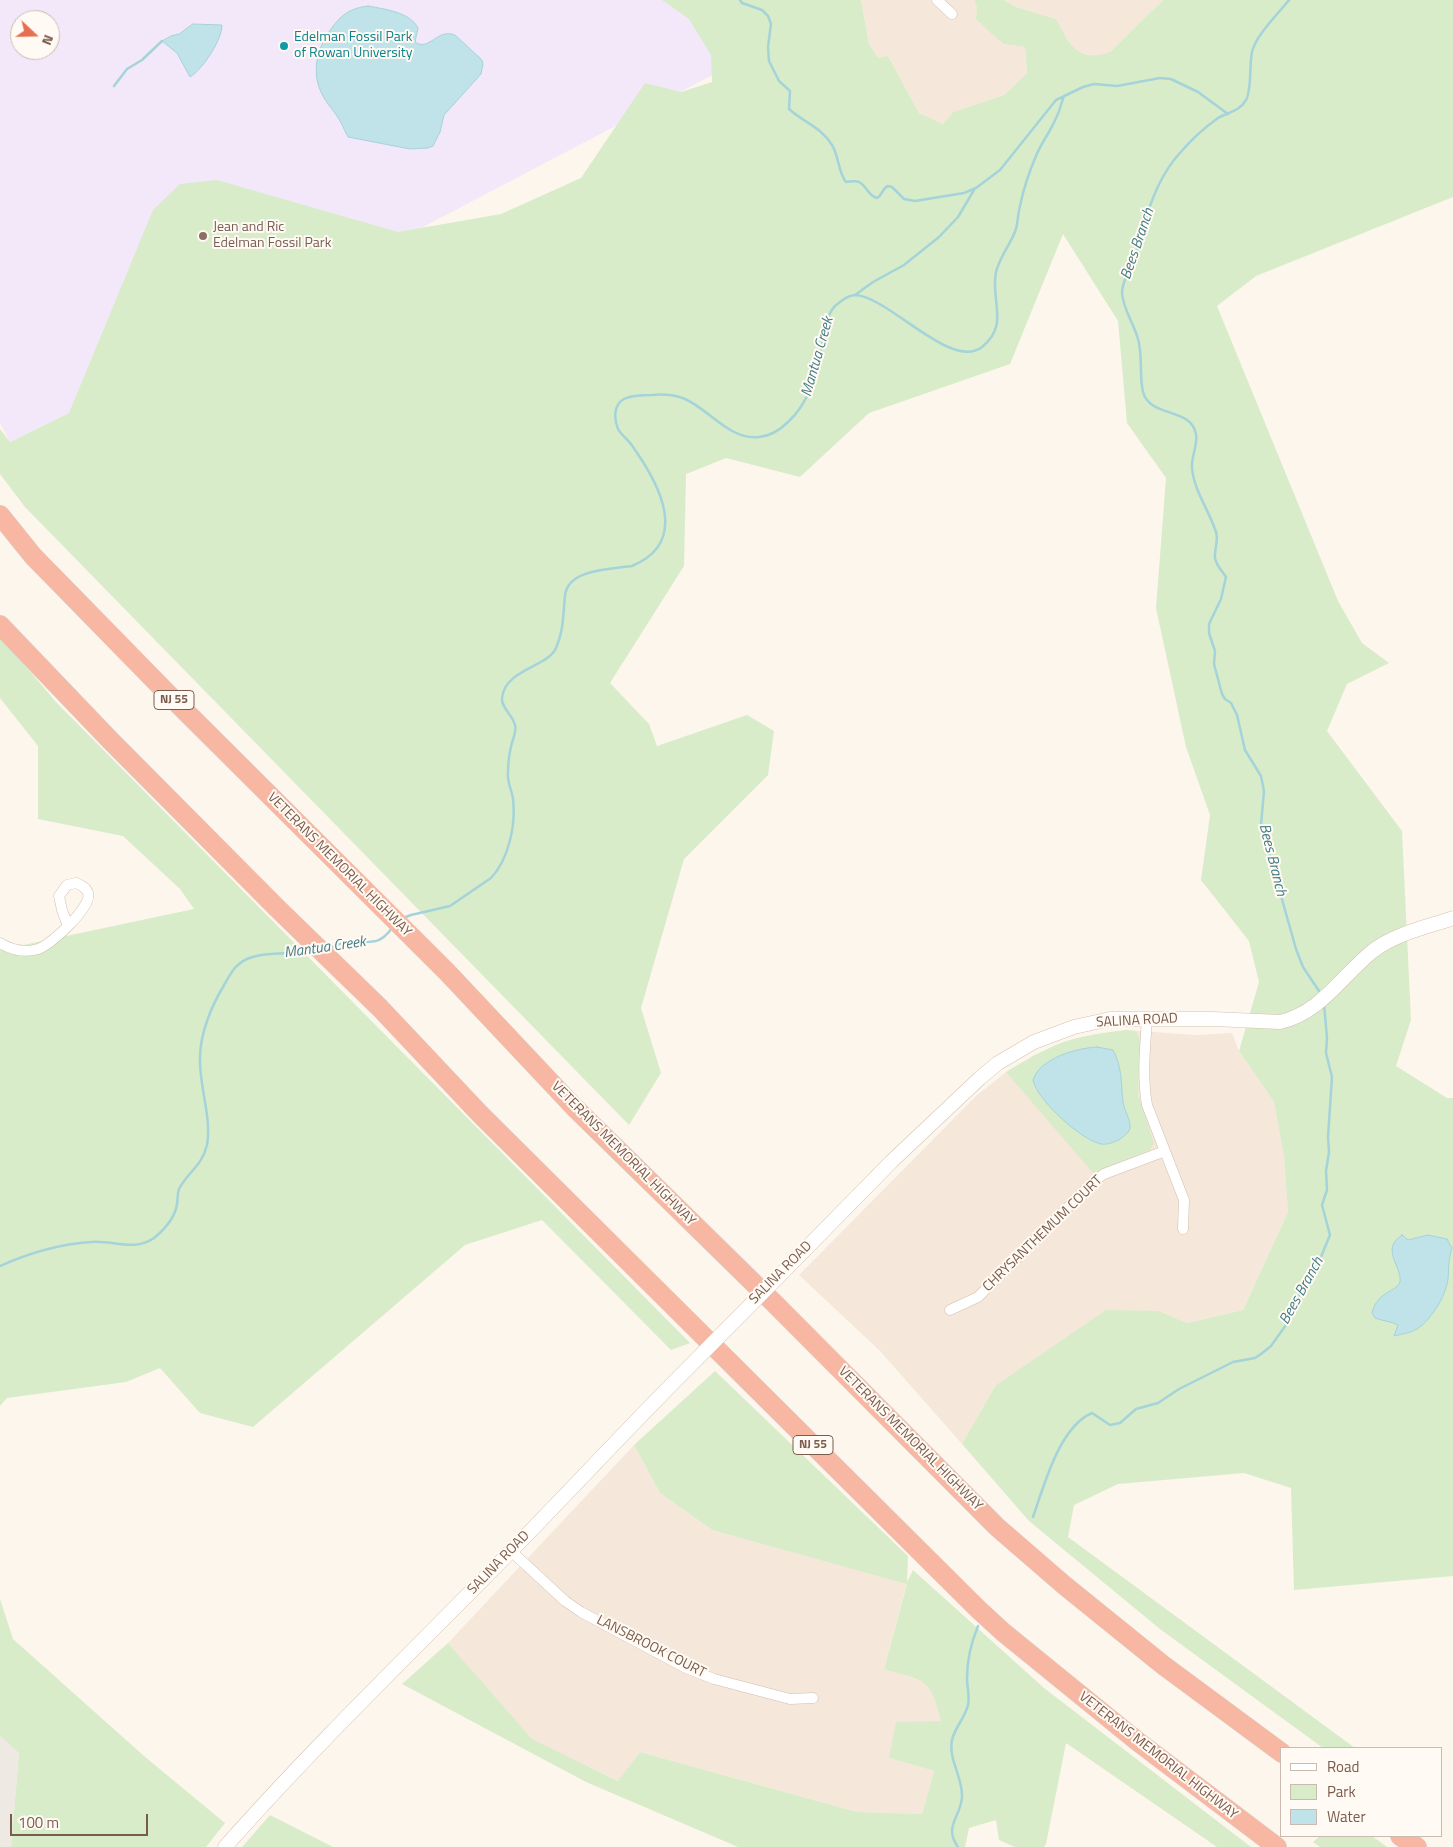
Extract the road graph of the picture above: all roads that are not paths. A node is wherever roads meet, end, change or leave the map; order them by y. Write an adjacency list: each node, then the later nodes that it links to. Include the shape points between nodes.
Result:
1 (937, 0): 2 (street)
2 (952, 14)
3 (0, 515): 14 (highway, VETERANS MEMORIAL HIGHWAY / NJ 55, via 33,556 447,972 574,1107 998,1526 1064,1585 1163,1665)
4 (0, 625): 17 (highway, VETERANS MEMORIAL HIGHWAY / NJ 55, via 277,908 380,1008 480,1114 991,1621 1137,1741)
5 (1453, 918): 8 (street, SALINA ROAD, via 1414,930 1374,950 1303,1015 1280,1022)
6 (68, 926): 7 (street, via 40,948 19,950)
7 (0, 943)
8 (1147, 1019): 9 (street, via 1144,1092); 12 (street, SALINA ROAD, bridge, via 1110,1019 1074,1027 1034,1042 998,1063 892,1160)
9 (1165, 1151): 10 (street, via 1184,1200); 11 (street, CHRYSANTHEMUM COURT, via 1104,1174 1094,1181 978,1297)
10 (1183, 1229)
11 (950, 1310)
12 (510, 1551): 13 (street, LANSBROOK COURT, via 581,1612 686,1668 714,1679 790,1699); 16 (street, SALINA ROAD, via 312,1752)
13 (813, 1698)
14 (1280, 1753)
15 (1402, 1837): 18 (highway)
16 (225, 1847)
17 (1277, 1847)
18 (1417, 1847)

